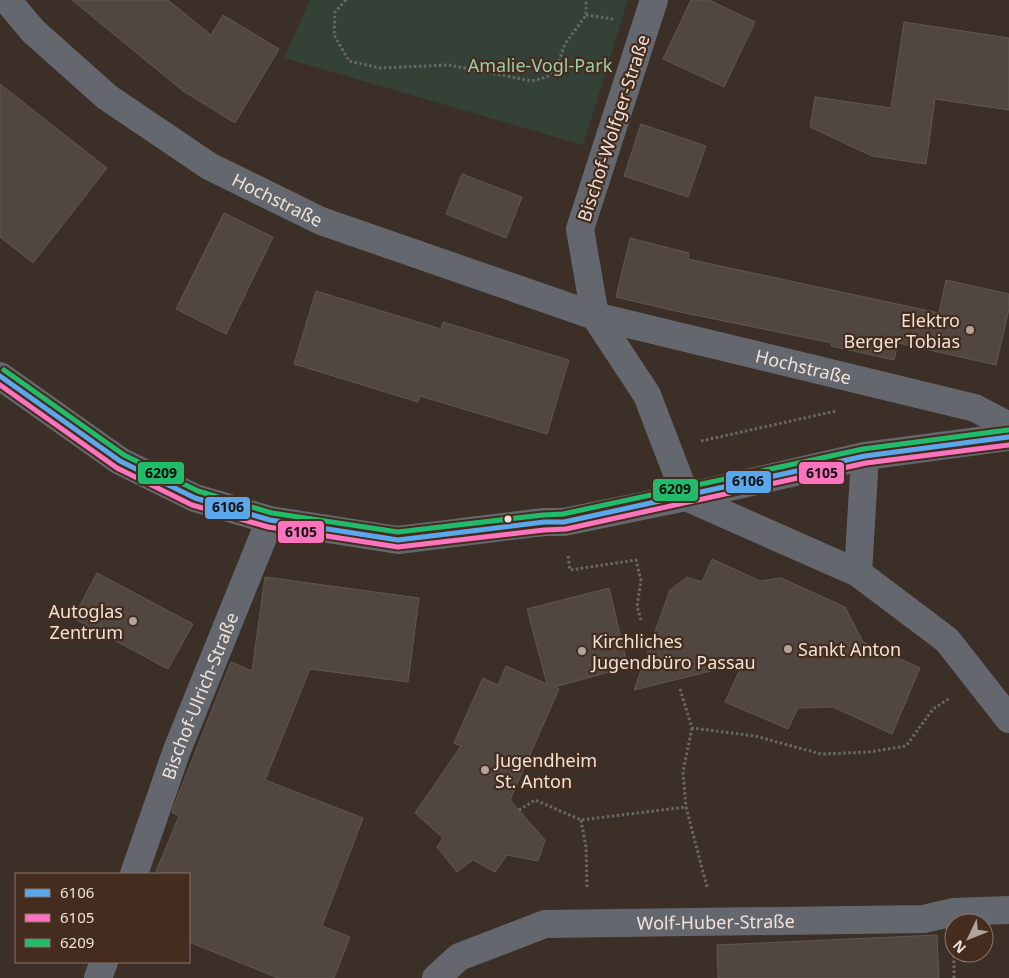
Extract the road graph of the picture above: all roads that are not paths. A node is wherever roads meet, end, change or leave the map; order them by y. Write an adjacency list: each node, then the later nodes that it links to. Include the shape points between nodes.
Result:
1 (7, 0): 3 (street, Hochstraße, via 32,31 107,97 209,166 321,221)
2 (654, 0): 3 (street, Bischof-Wolfger-Straße, via 580,229)
3 (595, 316): 5 (street, Hochstraße, via 976,408); 8 (street, via 647,395)
4 (0, 376): 9 (street, via 120,461 195,498)
5 (1009, 426)
6 (1009, 437): 7 (street)
7 (865, 456): 8 (street); 10 (street)
8 (686, 497): 9 (street, via 564,522 398,540); 10 (street)
9 (270, 520): 12 (street, Bischof-Ulrich-Straße, via 178,750)
10 (858, 573): 11 (street, via 947,640)
11 (1009, 719)
12 (134, 873)
13 (1009, 910): 14 (street, Wolf-Huber-Straße, via 954,912 924,919 545,924 459,957)
14 (436, 978)

